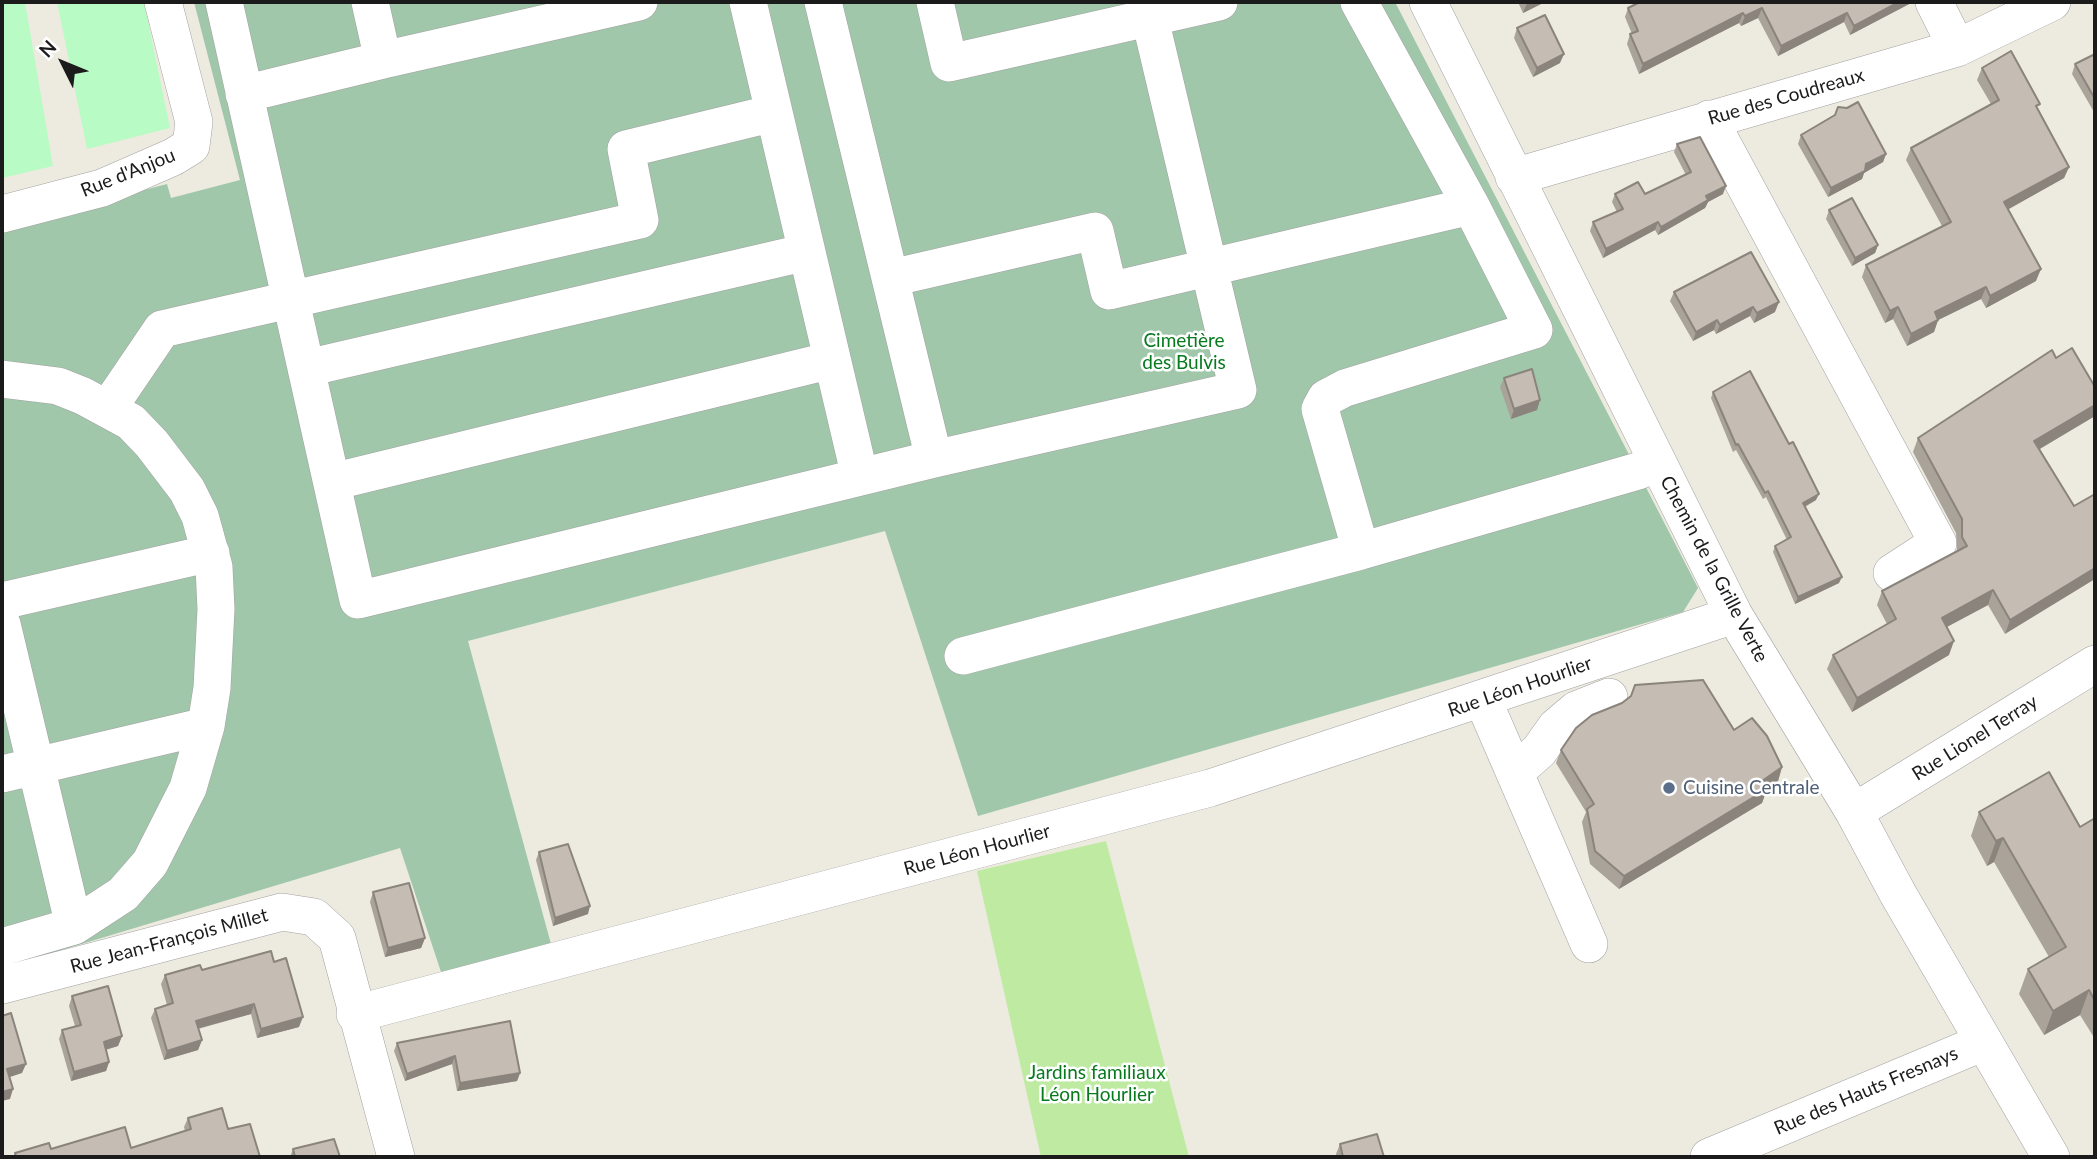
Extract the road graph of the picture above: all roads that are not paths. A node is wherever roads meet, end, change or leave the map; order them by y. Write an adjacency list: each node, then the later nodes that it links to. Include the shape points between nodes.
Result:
1 (163, 2): 21 (street, Rue d'Anjou, via 194,122 191,146 102,188)
2 (224, 2): 16 (street)
3 (370, 2): 15 (street)
4 (639, 2): 15 (street)
5 (748, 2): 17 (street)
6 (823, 2): 24 (street)
7 (935, 2): 13 (street, via 949,63)
8 (1219, 2): 13 (street)
9 (1359, 2): 20 (street)
10 (1428, 2): 19 (street, Chemin de la Grille Verte)
11 (1934, 2): 14 (street)
12 (2052, 2): 14 (street, Rue des Coudreaux)
13 (1148, 10): 23 (street)
14 (1957, 48): 18 (street, Rue des Coudreaux)
15 (383, 60): 16 (street)
16 (244, 94): 25 (street)
17 (774, 113): 22 (street); 25 (street, via 626,149 640,220)
18 (1709, 119): 19 (street, Rue des Coudreaux); 36 (street, via 1938,543)
19 (1514, 177): 31 (street, Chemin de la Grille Verte)
20 (1471, 206): 23 (street); 34 (street, via 1535,330 1345,388 1326,398 1320,409)
21 (2, 214)
22 (807, 252): 26 (street); 27 (street)
23 (1210, 268): 24 (street, via 1109,291 1095,231); 30 (street, via 1238,390)
24 (891, 278): 30 (street)
25 (291, 299): 27 (street); 29 (street, via 162,329)
26 (832, 360): 32 (street); 33 (street)
27 (307, 368): 33 (street)
28 (2, 379): 29 (street, via 58,386)
29 (109, 407): 35 (street, via 152,443 187,490)
30 (934, 459): 32 (street)
31 (1657, 463): 34 (street); 38 (street, Chemin de la Grille Verte)
32 (860, 477): 33 (street, via 358,600)
33 (332, 482)
34 (1361, 551): 40 (street)
35 (211, 553): 37 (street); 44 (street, via 215,631)
36 (1892, 573)
37 (2, 601)
38 (1734, 615): 43 (street, Rue Léon Hourlier); 47 (street, Chemin de la Grille Verte)
39 (2, 624): 45 (street)
40 (963, 656)
41 (2095, 664): 47 (street, Rue Lionel Terray)
42 (1609, 697): 46 (street, via 1577,710)
43 (1483, 700): 46 (street); 52 (street, Rue Léon Hourlier, via 1210,788)
44 (206, 726): 45 (street); 48 (street, via 188,788 150,863 123,894)
45 (19, 770): 48 (street)
46 (1515, 772): 49 (street)
47 (1854, 812): 53 (street, Chemin de la Grille Verte)
48 (74, 926): 50 (street)
49 (1589, 944)
50 (2, 947)
51 (2, 985): 52 (street, Rue Jean-François Millet, via 282,912 314,917 337,938)
52 (355, 1014): 54 (street)
53 (1984, 1042): 55 (street, Rue des Hauts Fresnays); 56 (street, Chemin de la Grille Verte)
54 (396, 1157)
55 (1709, 1157)
56 (2051, 1157)

